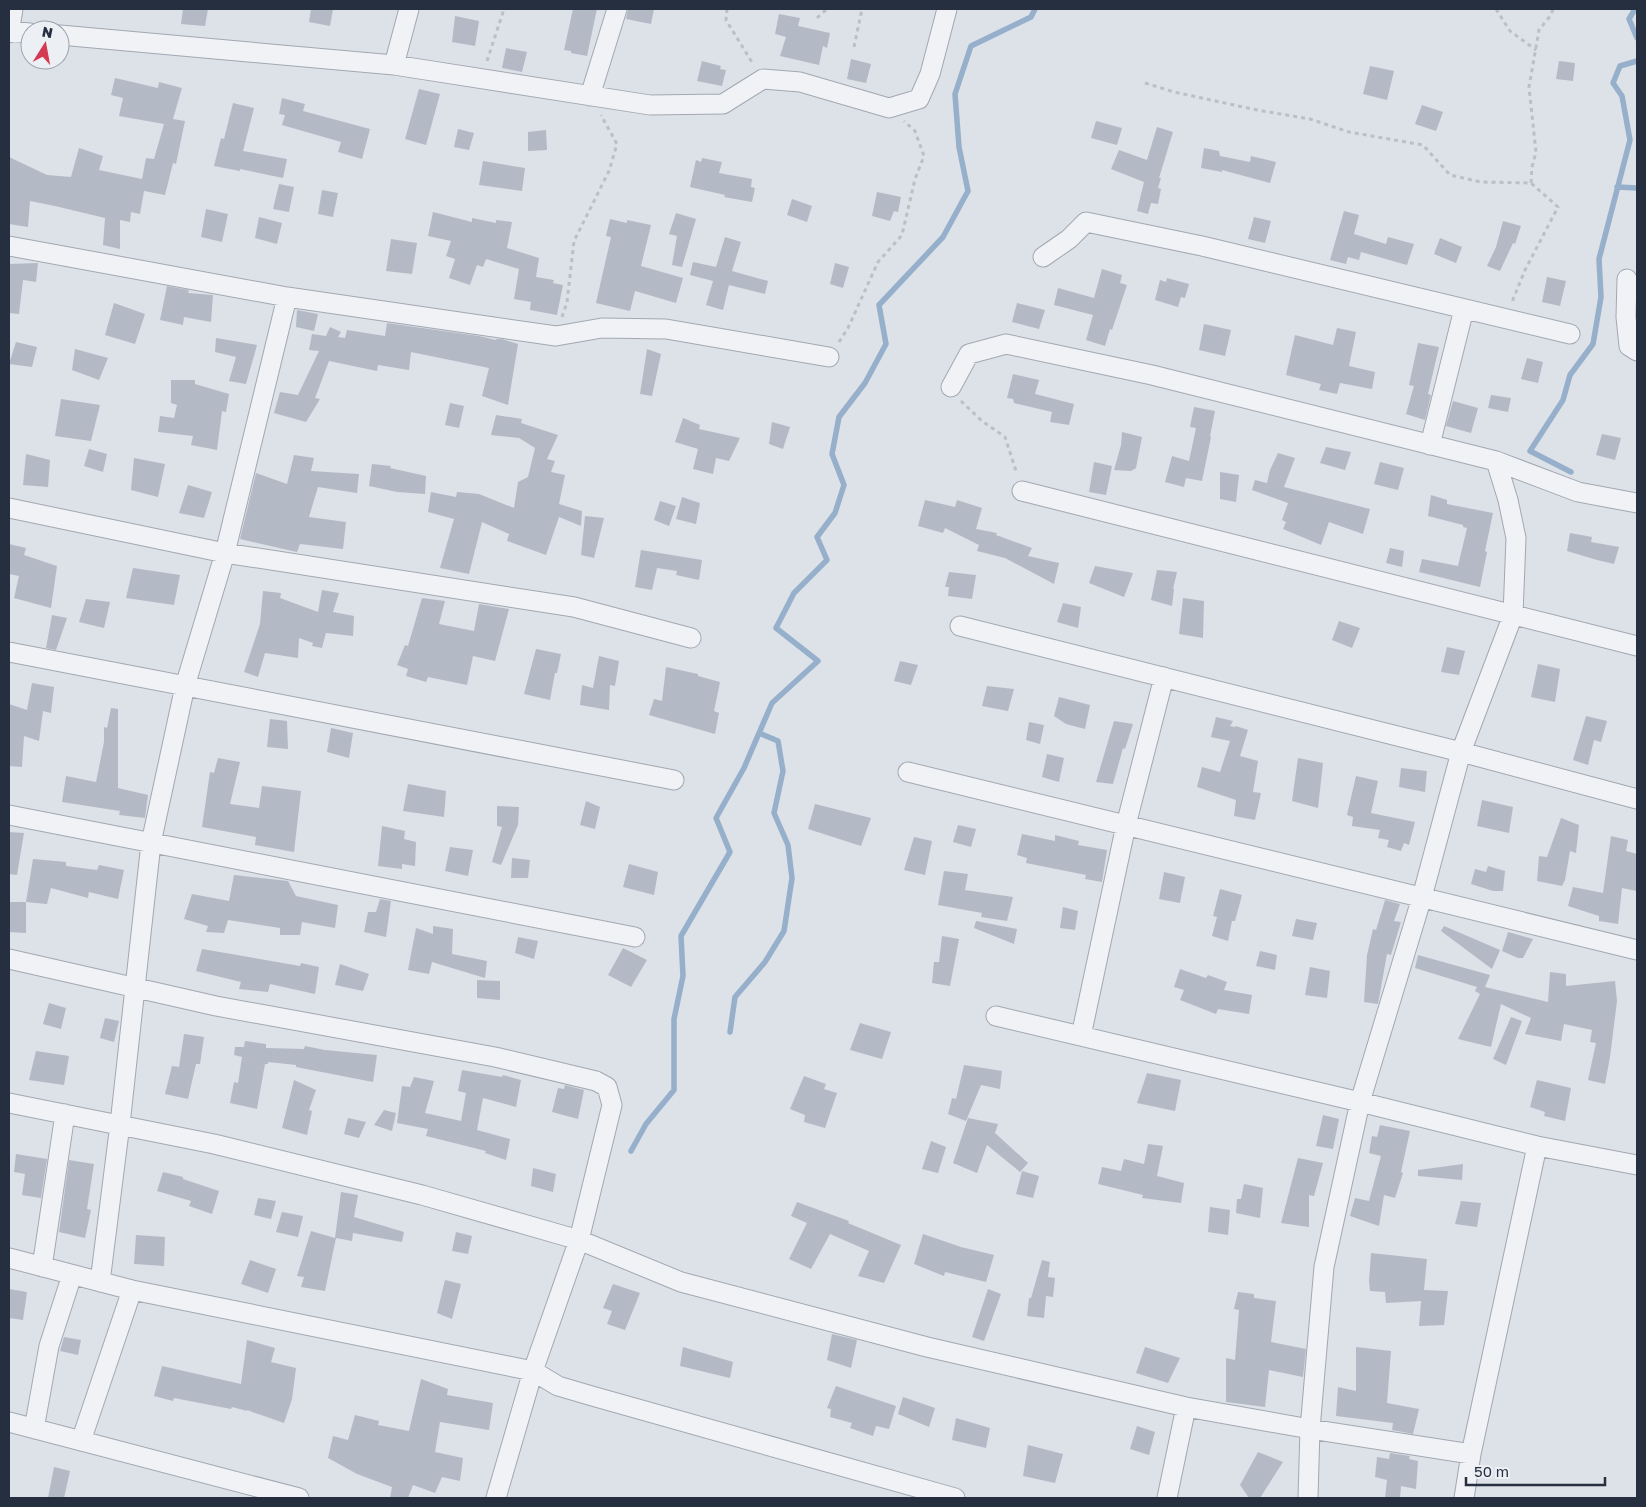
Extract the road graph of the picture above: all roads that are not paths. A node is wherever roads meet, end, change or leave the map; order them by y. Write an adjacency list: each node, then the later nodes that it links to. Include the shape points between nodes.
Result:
1 (13, 9): 5 (street)
2 (409, 9): 7 (street)
3 (617, 9): 8 (street)
4 (947, 9): 8 (street, via 930,74 919,99 889,108 800,82 763,79 723,104 650,105)
5 (9, 31)
6 (70, 36): 7 (street)
7 (394, 65): 8 (street)
8 (590, 96)
9 (9, 246): 12 (street)
10 (1043, 257): 13 (street, via 1086,222 1202,246)
11 (1627, 279): 15 (street, via 1629,346)
12 (287, 297): 16 (street, via 556,336 602,328 666,329); 23 (street)
13 (1464, 309): 14 (street); 18 (street)
14 (1570, 334)
15 (1637, 351)
16 (828, 357)
17 (951, 387): 18 (street, via 969,354 1006,344 1152,375)
18 (1430, 445): 19 (street)
19 (1496, 461): 21 (street, via 1578,492); 24 (street, via 1516,538)
20 (1022, 491): 24 (street)
21 (1637, 502)
22 (9, 508): 23 (street)
23 (225, 553): 26 (street, via 574,607); 30 (street)
24 (1513, 615): 27 (street); 31 (street)
25 (960, 626): 29 (street)
26 (691, 638)
27 (1637, 646)
28 (9, 652): 30 (street)
29 (1164, 678): 31 (street); 36 (street)
30 (185, 686): 33 (street); 37 (street)
31 (1460, 752): 34 (street); 38 (street)
32 (908, 772): 36 (street)
33 (674, 780)
34 (1637, 799)
35 (9, 816): 37 (street)
36 (1126, 825): 38 (street); 44 (street)
37 (151, 843): 39 (street); 42 (street)
38 (1422, 897): 40 (street); 45 (street)
39 (635, 937)
40 (1637, 950)
41 (9, 959): 42 (street)
42 (134, 988): 48 (street); 51 (street, via 495,1057 596,1081 606,1087 612,1105)
43 (996, 1016): 44 (street)
44 (1080, 1036): 45 (street)
45 (1360, 1102): 49 (street); 61 (street, via 1324,1267)
46 (9, 1103): 47 (street)
47 (65, 1114): 48 (street); 53 (street)
48 (120, 1124): 51 (street, via 422,1195); 55 (street)
49 (1537, 1146): 50 (street); 63 (street)
50 (1637, 1165)
51 (579, 1240): 57 (street); 58 (street, via 680,1282 927,1346)
52 (9, 1258): 53 (street)
53 (42, 1267): 54 (street)
54 (72, 1275): 55 (street); 60 (street, via 49,1346)
55 (100, 1282): 56 (street)
56 (132, 1290): 57 (street); 62 (street)
57 (533, 1371): 65 (street); 66 (street, via 558,1386)
58 (1186, 1407): 61 (street); 67 (street)
59 (9, 1422): 60 (street)
60 (34, 1429): 62 (street)
61 (1310, 1429): 63 (street); 68 (street)
62 (81, 1442): 64 (street)
63 (1471, 1454): 69 (street)
64 (299, 1498)
65 (496, 1498)
66 (955, 1498)
67 (1166, 1498)
68 (1308, 1498)
69 (1464, 1498)

